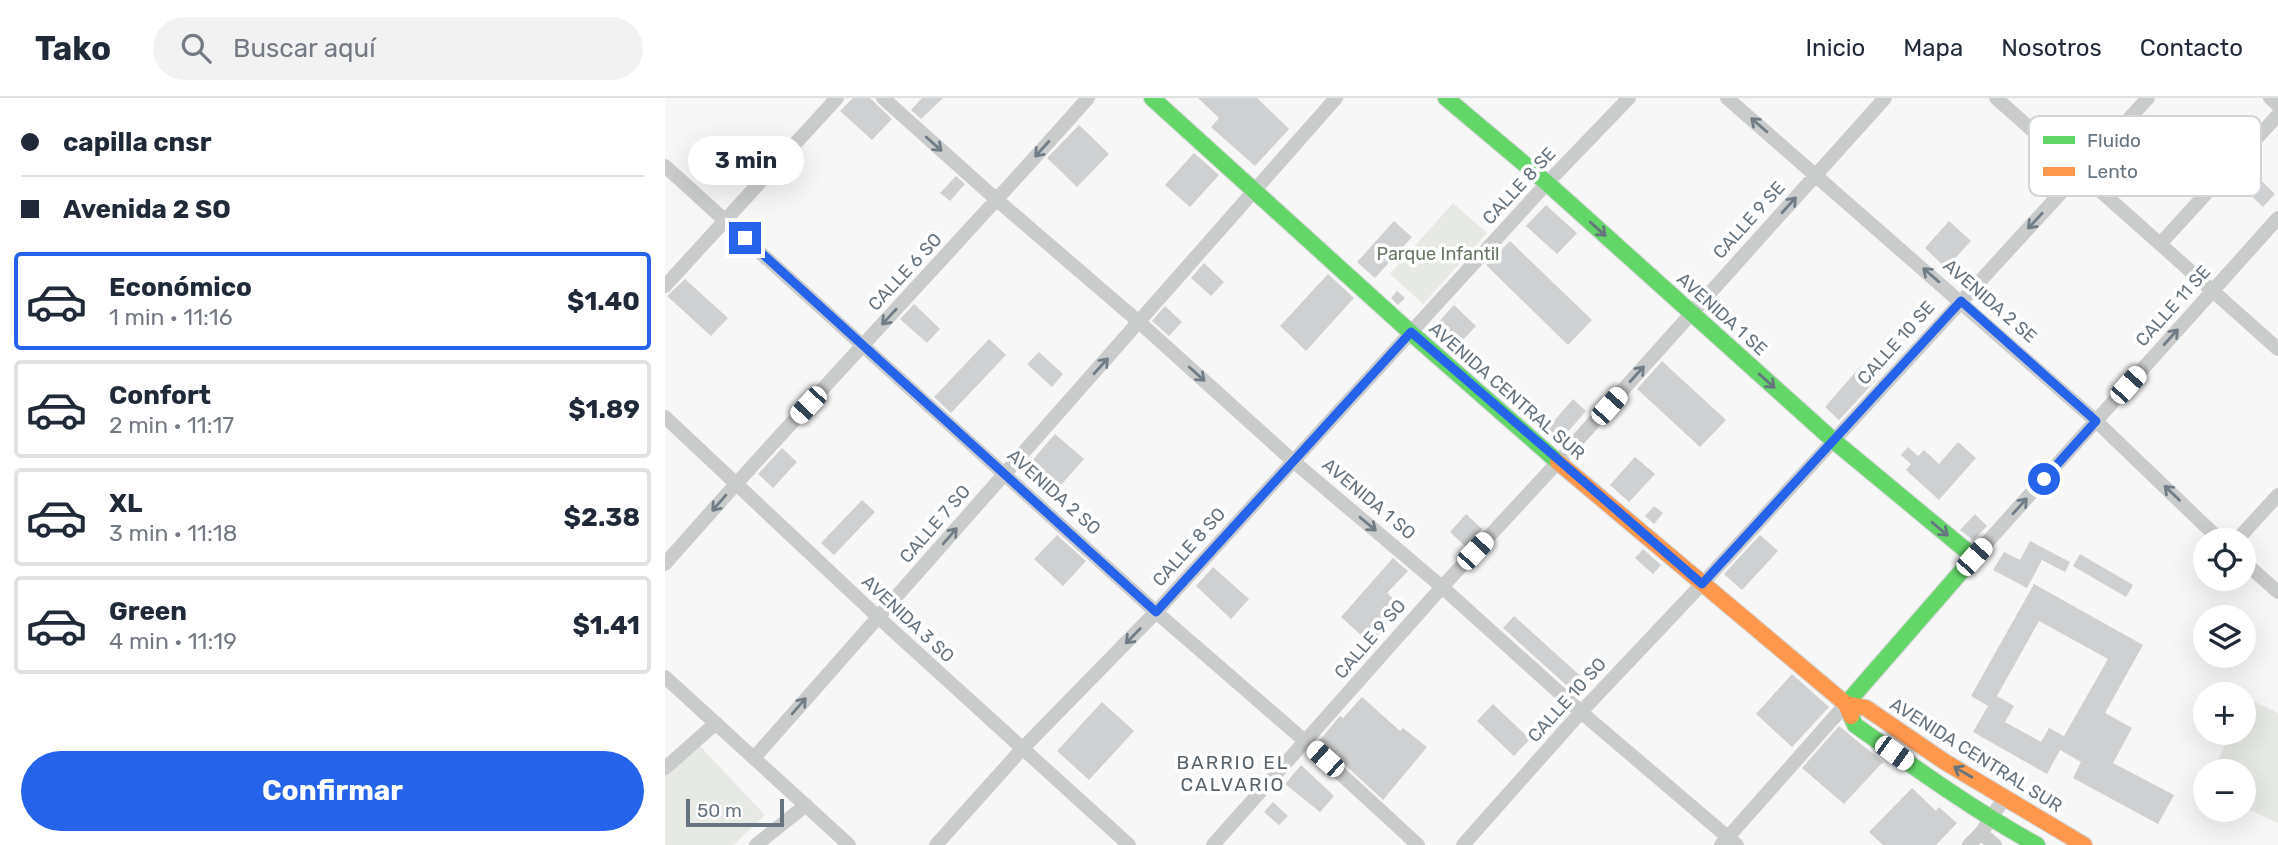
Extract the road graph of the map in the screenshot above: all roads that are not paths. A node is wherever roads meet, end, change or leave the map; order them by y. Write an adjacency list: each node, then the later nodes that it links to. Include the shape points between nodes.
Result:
1 (837, 98): 27 (street)
2 (883, 98): 25 (street, AVENIDA 1 SO, one-way to 25)
3 (1088, 98): 25 (street, CALLE 6 SO, one-way to 25)
4 (1152, 98): 21 (street, AVENIDA CENTRAL SUR)
5 (1336, 98): 21 (street, CALLE 7 SO)
6 (1446, 98): 20 (street, AVENIDA 1 SE)
7 (1629, 98): 20 (street, CALLE 8 SE)
8 (1727, 98): 19 (street, AVENIDA 2 SE, one-way to 8)
9 (1885, 98): 19 (street, CALLE 9 SE)
10 (1996, 98): 16 (street)
11 (2270, 98): 13 (street)
12 (2145, 99): 15 (street, CALLE 10 SE)
13 (2278, 105)
14 (2278, 115): 17 (street)
15 (2130, 116)
16 (2029, 127)
17 (2261, 134)
18 (665, 166): 27 (street, AVENIDA 2 SO)
19 (1816, 174): 31 (street, AVENIDA 2 SE, one-way to 19); 32 (street, CALLE 9 SE, one-way to 19)
20 (1547, 183): 32 (street, AVENIDA 1 SE, one-way to 32); 34 (street, CALLE 8 SE)
21 (1256, 190): 33 (street, CALLE 7 SO); 34 (street, AVENIDA CENTRAL SUR)
22 (2058, 196): 31 (street, CALLE 10 SE, one-way to 31)
23 (2107, 196): 28 (street)
24 (2204, 196): 28 (street)
25 (997, 200): 33 (street, AVENIDA 1 SO); 35 (street, CALLE 6 SO, one-way to 35)
26 (2278, 218): 30 (street, CALLE 11 SE)
27 (725, 220): 29 (street); 35 (street, AVENIDA 2 SO)
28 (2160, 244): 30 (street)
29 (665, 286)
30 (2213, 290): 36 (street); 38 (street, CALLE 11 SE, one-way to 30)
31 (1961, 301): 38 (street, AVENIDA 2 SE); 39 (street, CALLE 10 SE)
32 (1692, 313): 39 (street, AVENIDA 1 SE, one-way to 39); 41 (street, CALLE 9 SE, one-way to 32)
33 (1139, 322): 40 (street, AVENIDA 1 SO, one-way to 40); 42 (street, CALLE 7 SO, one-way to 33)
34 (1411, 332): 40 (street, CALLE 8 SO); 41 (street, AVENIDA CENTRAL SUR)
35 (863, 345): 42 (street, AVENIDA 2 SO); 43 (street, CALLE 6 SO)
36 (2278, 349)
37 (665, 417): 43 (street, AVENIDA 3 SO)
38 (2096, 421): 45 (street, AVENIDA 2 SE, one-way to 38); 47 (street, CALLE 11 SE, one-way to 38)
39 (1833, 440): 47 (street, AVENIDA 1 SE, one-way to 47); 50 (street, CALLE 10 SE)
40 (1293, 461): 51 (street, AVENIDA 1 SO, one-way to 51); 53 (street, CALLE 8 SO)
41 (1559, 462): 50 (street, AVENIDA CENTRAL SUR); 51 (street, CALLE 9 SO)
42 (1005, 474): 53 (street, AVENIDA 2 SO); 54 (street, CALLE 7 SO, one-way to 42)
43 (735, 484): 48 (street, CALLE 6 SO, one-way to 48); 54 (street, AVENIDA 3 SO)
44 (2278, 495): 46 (street)
45 (2207, 528)
46 (2248, 528)
47 (1974, 557): 56 (street, CALLE 11 SE)
48 (665, 564)
49 (2256, 573): 52 (street)
50 (1702, 584): 56 (street, AVENIDA CENTRAL SUR); 57 (street, CALLE 10 SO)
51 (1442, 587): 57 (street, AVENIDA 1 SO); 59 (street, CALLE 9 SO)
52 (2278, 592)
53 (1156, 612): 59 (street, AVENIDA 2 SO); 60 (street, CALLE 8 SO, one-way to 60)
54 (878, 617): 60 (street, AVENIDA 3 SO); 61 (street, CALLE 7 SO, one-way to 54)
55 (665, 677): 58 (street)
56 (1846, 704): 63 (street, AVENIDA CENTRAL SUR, one-way to 56, via 1867,708); 65 (street, AVENIDA CENTRAL SUR, via 1855,725); 67 (street)
57 (1581, 712): 67 (street, AVENIDA 1 SO); 74 (street, CALLE 10 SO)
58 (716, 723): 61 (street); 62 (street)
59 (1306, 742): 72 (street, CALLE 9 SO); 73 (street, AVENIDA 2 SO)
60 (1022, 749): 70 (street, CALLE 8 SO); 71 (street, AVENIDA 3 SO)
61 (754, 758): 64 (street)
62 (665, 768)
63 (2005, 797): 65 (street); 78 (street, AVENIDA CENTRAL SUR)
64 (806, 805): 68 (street); 69 (street)
65 (1990, 819): 66 (street); 77 (street, AVENIDA CENTRAL SUR)
66 (1981, 833): 75 (street); 76 (street)
67 (1729, 842)
68 (756, 845)
69 (849, 845)
70 (936, 845)
71 (1129, 845)
72 (1213, 845)
73 (1418, 845)
74 (1463, 845)
75 (1969, 845)
76 (1995, 845)
77 (2037, 845)
78 (2084, 845)

